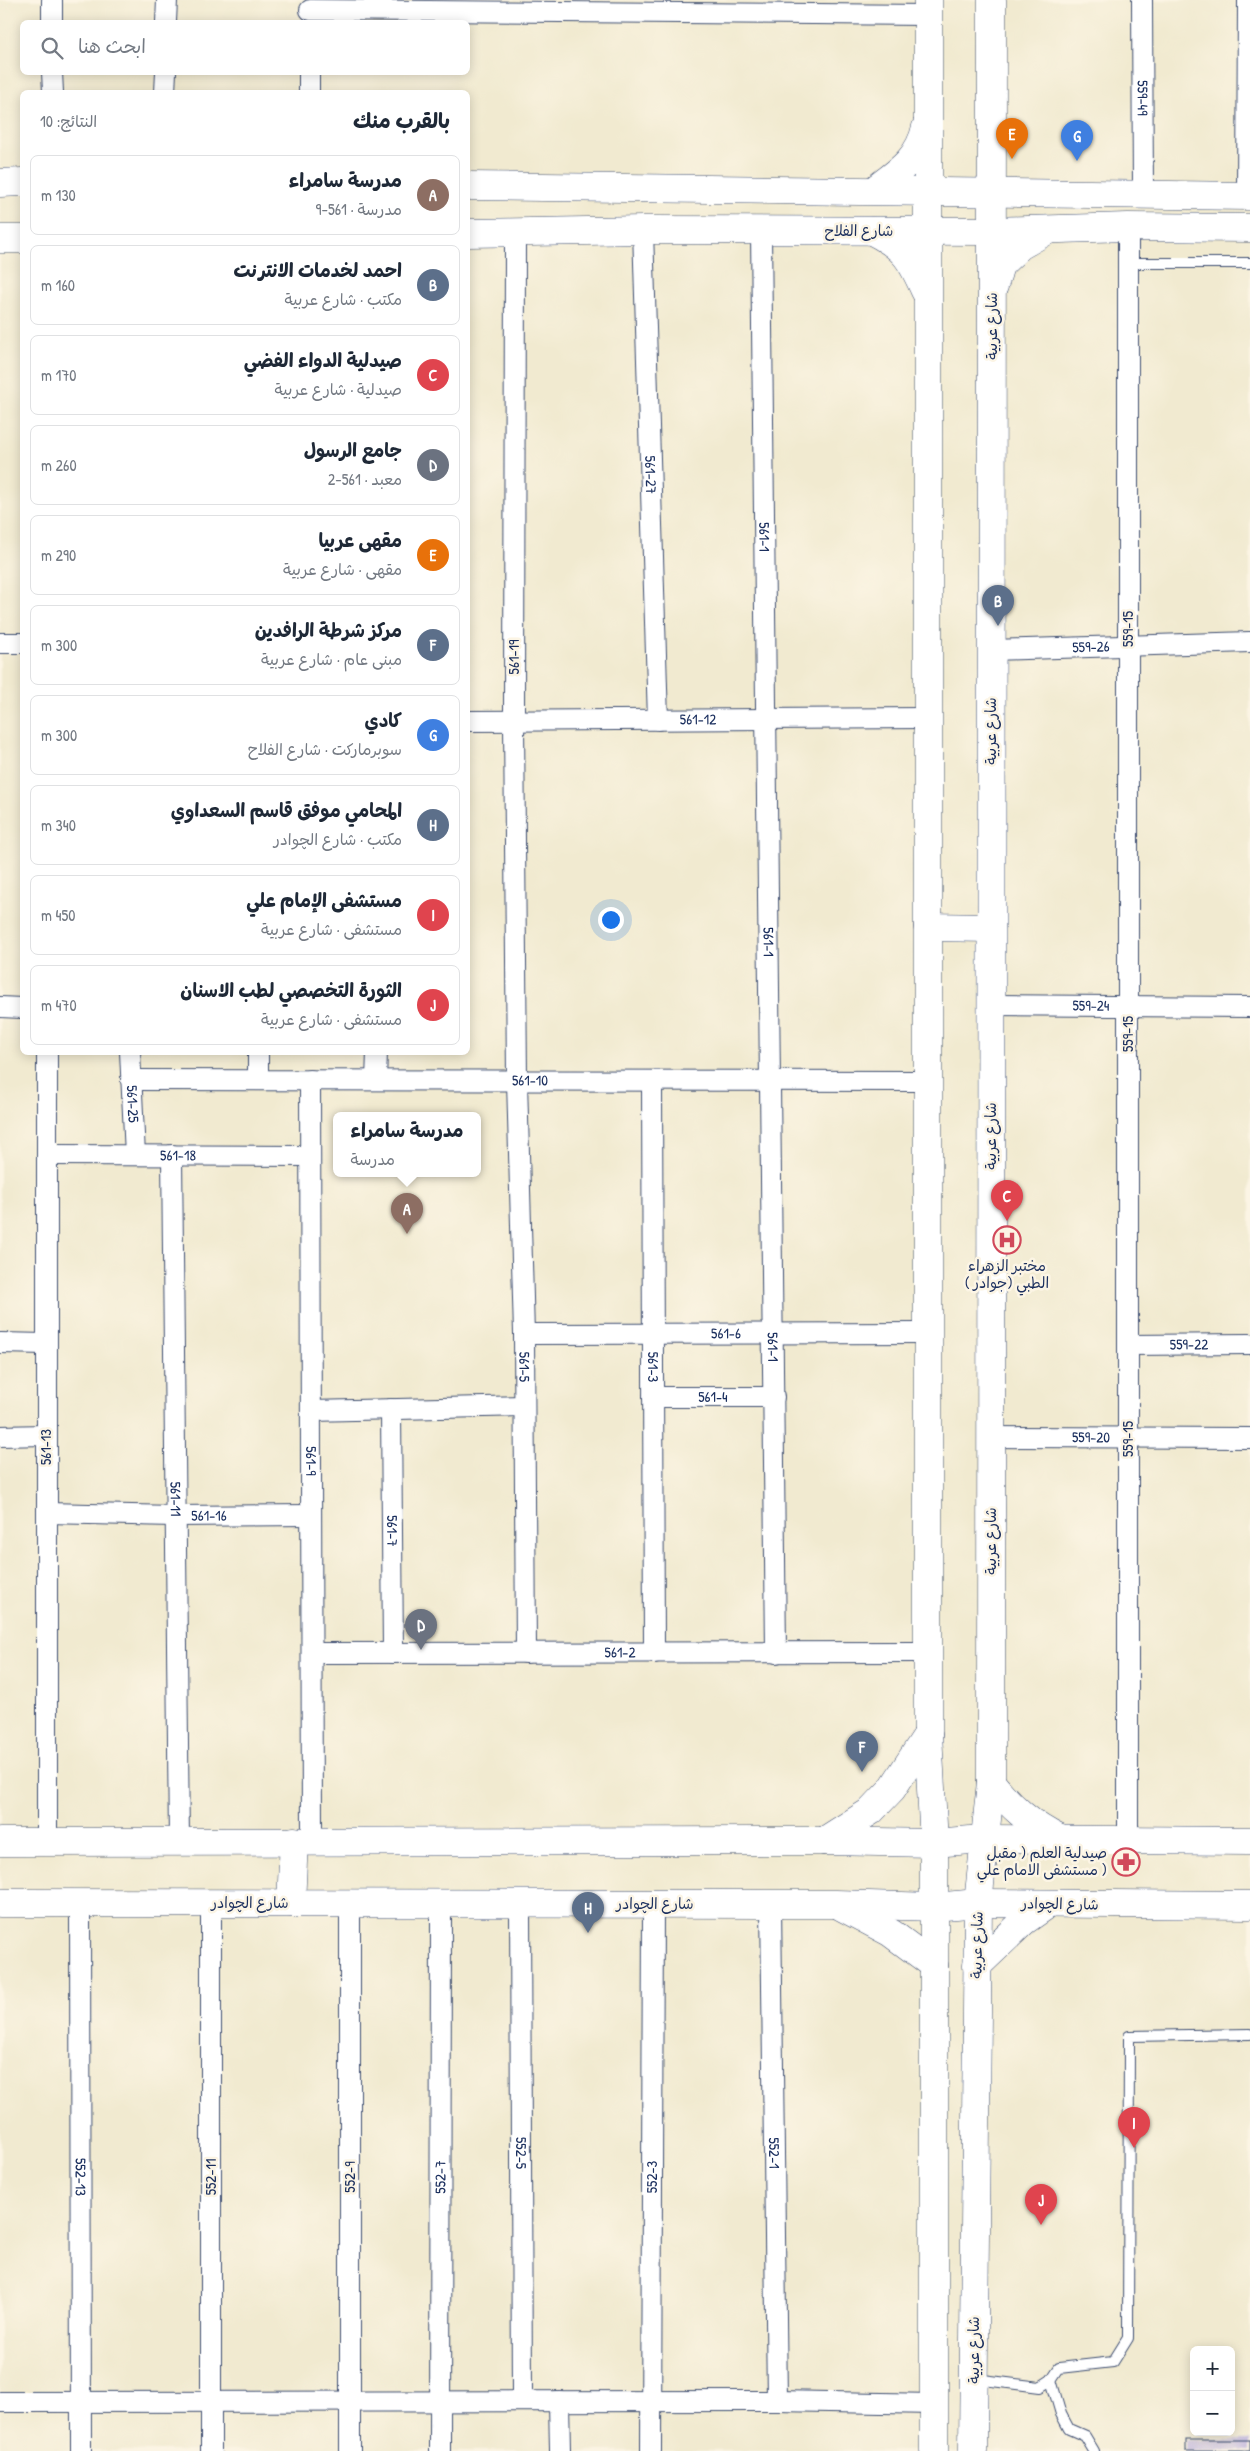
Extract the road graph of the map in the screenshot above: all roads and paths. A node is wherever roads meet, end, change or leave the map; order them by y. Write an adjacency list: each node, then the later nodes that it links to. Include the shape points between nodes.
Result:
1 (52, 0): 11 (street)
2 (167, 0): 12 (street)
3 (992, 0): 20 (main road, شارع عربية)
4 (1142, 0): 28 (street, 559-49)
5 (1248, 0): 29 (street)
6 (514, 6): 7 (street); 10 (street)
7 (651, 7): 9 (street)
8 (928, 7): 9 (street); 19 (main road)
9 (761, 8)
10 (310, 11)
11 (52, 20)
12 (166, 20)
13 (52, 75): 16 (street)
14 (166, 75): 17 (street)
15 (309, 75): 18 (street)
16 (52, 90)
17 (166, 90)
18 (309, 90)
19 (928, 116): 24 (main road, via 922,145 900,170); 25 (main road)
20 (992, 130): 26 (main road, شارع عربية); 27 (main road, via 997,155 1014,178)
21 (20, 182): 22 (main road)
22 (0, 183)
23 (470, 186): 24 (main road)
24 (874, 190): 25 (main road)
25 (928, 192): 26 (main road); 34 (main road)
26 (992, 192): 27 (main road); 37 (main road, شارع عربية)
27 (1039, 193): 28 (main road)
28 (1143, 194): 29 (main road)
29 (1248, 196)
30 (1128, 227): 31 (main road, شارع الفلاح); 35 (main road, شارع الفلاح); 42 (street, 559-15)
31 (1250, 228)
32 (643, 230): 36 (main road, شارع الفلاح); 38 (main road, شارع الفلاح); 53 (street, 561-27)
33 (872, 230): 34 (main road, شارع الفلاح); 36 (main road, شارع الفلاح); 45 (main road, via 892,241 913,262)
34 (928, 230): 37 (main road, شارع الفلاح); 45 (main road)
35 (1049, 230): 37 (main road, شارع الفلاح); 44 (main road, via 1020,246 1000,266)
36 (761, 231): 52 (street, 561-1)
37 (992, 231): 44 (main road, شارع عربية)
38 (515, 232): 39 (main road, شارع الفلاح); 55 (street, 561-19)
39 (470, 233)
40 (0, 239): 41 (main road)
41 (20, 239)
42 (1128, 263): 43 (lane); 49 (street, 559-15)
43 (1250, 263)
44 (992, 294): 50 (main road, شارع عربية)
45 (928, 299): 51 (main road)
46 (1250, 642): 49 (street, 559-26)
47 (20, 643): 48 (street)
48 (0, 644)
49 (1128, 646): 50 (street, 559-26); 59 (street, 559-15)
50 (991, 650): 57 (main road, شارع عربية)
51 (928, 718): 52 (street, 561-12); 56 (main road)
52 (766, 719): 53 (street, 561-12); 73 (street, 561-1)
53 (658, 720): 55 (street, 561-12)
54 (470, 721): 55 (street, 561-12)
55 (514, 721): 71 (street, 561-19)
56 (928, 927): 57 (main road); 74 (main road)
57 (991, 928): 58 (main road, شارع عربية)
58 (991, 1005): 59 (street, 559-24); 94 (main road, شارع عربية)
59 (1128, 1005): 61 (street, 559-24); 86 (street, 559-15)
60 (0, 1007): 62 (street)
61 (1250, 1007)
62 (20, 1008)
63 (47, 1055): 75 (street, 561-13)
64 (130, 1055): 67 (street, 561-25)
65 (258, 1055): 68 (street)
66 (377, 1055): 70 (street)
67 (131, 1080): 68 (street, 561-10); 76 (street, 561-25)
68 (258, 1080): 69 (street, 561-10)
69 (310, 1080): 70 (street, 561-10); 78 (street, 561-9)
70 (376, 1080): 71 (street, 561-10)
71 (517, 1081): 72 (street, 561-10); 81 (street, 561-5)
72 (652, 1081): 73 (street, 561-10); 82 (street, 561-3)
73 (770, 1081): 74 (street, 561-10); 79 (street, 561-1)
74 (928, 1081): 80 (main road)
75 (47, 1155): 76 (street, 561-18); 84 (street, 561-13)
76 (134, 1155): 77 (street, 561-18)
77 (172, 1155): 78 (street, 561-18); 99 (street, 561-11)
78 (310, 1156): 91 (street, 561-9)
79 (773, 1333): 80 (street, 561-6); 82 (street, 561-6); 88 (street, 561-1)
80 (928, 1333): 101 (main road)
81 (524, 1334): 82 (street, 561-6); 89 (street, 561-5)
82 (653, 1334): 87 (street, 561-3)
83 (0, 1343): 84 (street)
84 (46, 1344): 92 (street, 561-13)
85 (1250, 1344): 86 (street, 559-22)
86 (1128, 1345): 96 (street, 559-15)
87 (653, 1397): 88 (street, 561-4); 105 (street, 561-3)
88 (774, 1397): 100 (street, 561-1)
89 (523, 1406): 90 (street); 104 (street, 561-5)
90 (391, 1409): 91 (street); 103 (street, 561-7)
91 (311, 1411): 98 (street, 561-9)
92 (46, 1435): 93 (street); 97 (street, 561-13)
93 (0, 1436)
94 (991, 1437): 96 (street, 559-20); 107 (main road, شارع عربية)
95 (1250, 1438): 96 (street, 559-20)
96 (1128, 1439): 112 (street, 559-15)
97 (47, 1513): 99 (street, 561-16); 115 (street, 561-13)
98 (311, 1515): 99 (street, 561-16); 102 (street, 561-9)
99 (174, 1516): 116 (street, 561-11)
100 (776, 1652): 101 (street, 561-2); 105 (street, 561-2)
101 (928, 1652): 106 (main road)
102 (312, 1653): 103 (street, 561-2); 110 (street, 561-9)
103 (393, 1653): 104 (street, 561-2)
104 (526, 1653): 105 (street, 561-2)
105 (654, 1653)
106 (928, 1734): 109 (main road, via 892,1789 871,1810); 117 (main road)
107 (991, 1782): 108 (main road, شارع عربية); 111 (main road, via 1008,1804 1036,1827)
108 (983, 1839): 111 (main road); 117 (main road); 123 (main road, شارع عربية)
109 (824, 1840): 110 (main road); 117 (main road)
110 (303, 1841): 116 (main road); 121 (main road)
111 (1064, 1841): 112 (main road)
112 (1128, 1841): 113 (main road)
113 (1250, 1841)
114 (0, 1842): 115 (main road)
115 (46, 1842): 116 (main road)
116 (179, 1842)
117 (934, 1843): 131 (main road)
118 (0, 1903): 119 (main road, شارع الچوادر)
119 (80, 1903): 120 (main road, شارع الچوادر); 137 (street, 552-13)
120 (211, 1903): 121 (main road, شارع الچوادر); 145 (street, 552-11)
121 (291, 1903): 122 (main road, شارع الچوادر)
122 (350, 1903): 124 (main road, شارع الچوادر); 138 (street, 552-9)
123 (978, 1903): 129 (main road, شارع الچوادر); 131 (main road, شارع الچوادر); 133 (main road, شارع عربية)
124 (441, 1904): 125 (main road, شارع الچوادر); 139 (street, 552-7)
125 (520, 1904): 126 (main road, شارع الچوادر); 140 (street, 552-5)
126 (653, 1904): 127 (main road, شارع الچوادر); 142 (street, 552-3)
127 (771, 1904): 128 (main road, شارع الچوادر); 143 (street, 552-1)
128 (836, 1904): 131 (main road, شارع الچوادر); 132 (main road, via 891,1933)
129 (1047, 1905): 130 (main road, شارع الچوادر); 133 (main road, via 1024,1921)
130 (1250, 1905)
131 (934, 1907): 132 (main road)
132 (934, 1965): 146 (main road)
133 (977, 1966): 135 (main road, شارع عربية)
134 (1250, 2034): 136 (lane, via 1129,2036 1128,2338 1113,2362 1059,2368)
135 (974, 2379): 136 (lane, via 1040,2387); 154 (main road, شارع عربية)
136 (1051, 2380): 155 (lane, via 1069,2429 1085,2436)
137 (81, 2400): 144 (street); 145 (street); 147 (street, 552-13)
138 (350, 2401): 139 (street); 145 (street); 149 (street, 552-9)
139 (440, 2401): 140 (street); 150 (street, 552-7)
140 (522, 2401): 141 (street)
141 (559, 2401): 142 (street); 151 (street)
142 (652, 2401): 143 (street); 152 (street, 552-3)
143 (777, 2401): 146 (street)
144 (0, 2402)
145 (211, 2402): 148 (street, 552-11)
146 (934, 2404): 153 (main road)
147 (81, 2451)
148 (211, 2451)
149 (350, 2451)
150 (440, 2451)
151 (560, 2451)
152 (651, 2451)
153 (934, 2451)
154 (973, 2451)
155 (1094, 2451)

